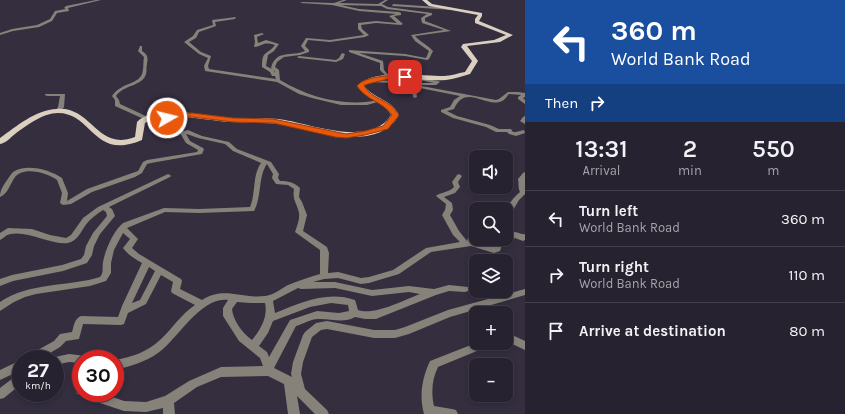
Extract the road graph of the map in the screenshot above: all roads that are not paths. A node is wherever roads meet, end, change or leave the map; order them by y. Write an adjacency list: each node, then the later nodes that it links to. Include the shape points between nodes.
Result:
1 (100, 0): 10 (street, via 67,7 68,10 56,12 52,20 36,26)
2 (346, 0): 6 (street)
3 (386, 0): 7 (street)
4 (424, 0): 8 (main road, via 431,5)
5 (302, 3): 6 (street)
6 (333, 4): 7 (street); 14 (street, via 359,10 400,13 391,16 401,24 359,24 360,29 367,35 365,36 330,41 308,38 303,46 308,50 306,52)
7 (380, 4): 8 (street); 15 (street, via 384,7 431,14 423,18 423,22 449,31 413,35 431,51 426,59 350,51 383,63 382,70)
8 (461, 10): 16 (main road, via 480,14 477,22 510,35 506,38 465,45 475,61 468,73 452,77)
9 (235, 18): 17 (street, via 213,21 214,25 198,31 196,36 186,42 210,57 206,66 208,70)
10 (0, 34)
11 (262, 34): 17 (street, via 255,36 255,45 268,40 277,44 274,50 263,58 264,67)
12 (141, 47): 27 (street, via 140,51 147,58 143,77 121,88 114,96 117,106)
13 (343, 54): 14 (street, via 341,59 336,61 290,57)
14 (275, 61): 17 (street, via 273,68 277,70)
15 (388, 77): 16 (main road); 18 (main road)
16 (421, 77): 19 (street, via 438,83 413,84)
17 (278, 78): 23 (street, via 287,86 309,96 336,103 358,105)
18 (370, 81): 19 (street, via 392,81); 23 (main road, via 361,84 361,87)
19 (416, 87): 21 (street); 22 (street)
20 (47, 95): 25 (street, via 63,95)
21 (471, 96): 24 (street, via 498,101 508,93 518,93 524,95 520,98); 30 (street, via 460,97 452,108 443,111 498,131 509,130 514,134)
22 (415, 97)
23 (379, 101): 26 (main road, via 394,112 395,115 389,124 379,130 346,136 273,121 192,115)
24 (525, 104)
25 (58, 111): 27 (main road, via 76,113 104,140 114,143 139,138 141,122); 32 (main road, via 25,122)
26 (171, 116): 27 (main road); 31 (street, via 151,121 163,123)
27 (146, 118)
28 (525, 118): 29 (street)
29 (525, 122)
30 (524, 132)
31 (183, 133): 33 (street, via 188,132 228,143 235,150); 37 (street, via 188,142 200,149 200,152 149,160 140,172 96,188 68,203 63,203 65,192 60,179 34,170 17,173)
32 (0, 142)
33 (264, 162): 40 (street, via 252,209 199,212 164,210); 51 (street, via 271,166 278,183 289,183 296,188 296,197 303,215 299,232 324,249)
34 (525, 174): 38 (street, via 521,179 522,192)
35 (168, 176): 39 (street)
36 (459, 176): 44 (street, via 454,191 439,196 449,203 446,215 456,233)
37 (0, 195)
38 (513, 204)
39 (104, 207): 41 (street, via 84,221 67,242 32,232 8,231); 52 (street, via 111,216 97,233 84,261)
40 (122, 228): 49 (street, via 134,239 127,248); 60 (street, via 110,250 107,273 103,279 22,294)
41 (1, 236): 46 (street)
42 (513, 236): 43 (street)
43 (525, 237)
44 (469, 241)
45 (469, 242): 51 (street, via 432,249 396,272 369,280 361,281 338,275)
46 (0, 246)
47 (482, 246): 48 (street, via 494,250)
48 (498, 246)
49 (147, 262): 50 (street); 61 (street)
50 (159, 271): 59 (street, via 178,281 175,291); 61 (street, via 143,302)
51 (324, 276): 53 (street)
52 (0, 283)
53 (297, 285): 55 (street, via 336,284 372,293 409,289); 58 (street)
54 (465, 289): 55 (street, via 449,288)
55 (434, 292): 62 (street, via 376,315)
56 (525, 292): 75 (street, via 448,314 395,334 374,334 327,325 319,326 308,335 298,362 296,374)
57 (235, 297): 58 (street, via 250,300); 59 (street, via 218,297); 65 (street, via 227,308 228,316 240,336)
58 (268, 299): 63 (street, via 271,309)
59 (202, 304): 69 (street, via 158,346 136,360)
60 (0, 306)
61 (124, 311): 67 (street, via 121,321 82,320 79,322 76,336 64,337)
62 (354, 312): 63 (street, via 352,302 331,300); 71 (street, via 345,317 317,315 293,323)
63 (269, 319): 65 (street)
64 (513, 340): 66 (street)
65 (253, 346): 71 (street, via 264,355)
66 (525, 346)
67 (47, 350)
68 (469, 350): 79 (street, via 434,364 431,368 427,392)
69 (124, 363)
70 (12, 369): 72 (street)
71 (269, 370): 73 (street); 77 (street, via 221,372 193,384)
72 (0, 375)
73 (289, 381): 75 (street); 81 (street)
74 (12, 385): 76 (street)
75 (300, 391): 82 (street)
76 (0, 394)
77 (168, 401): 78 (street, via 135,408); 80 (street)
78 (109, 402)
79 (430, 413): 83 (street)
80 (169, 414)
81 (294, 414)
82 (323, 414)
83 (452, 414)

